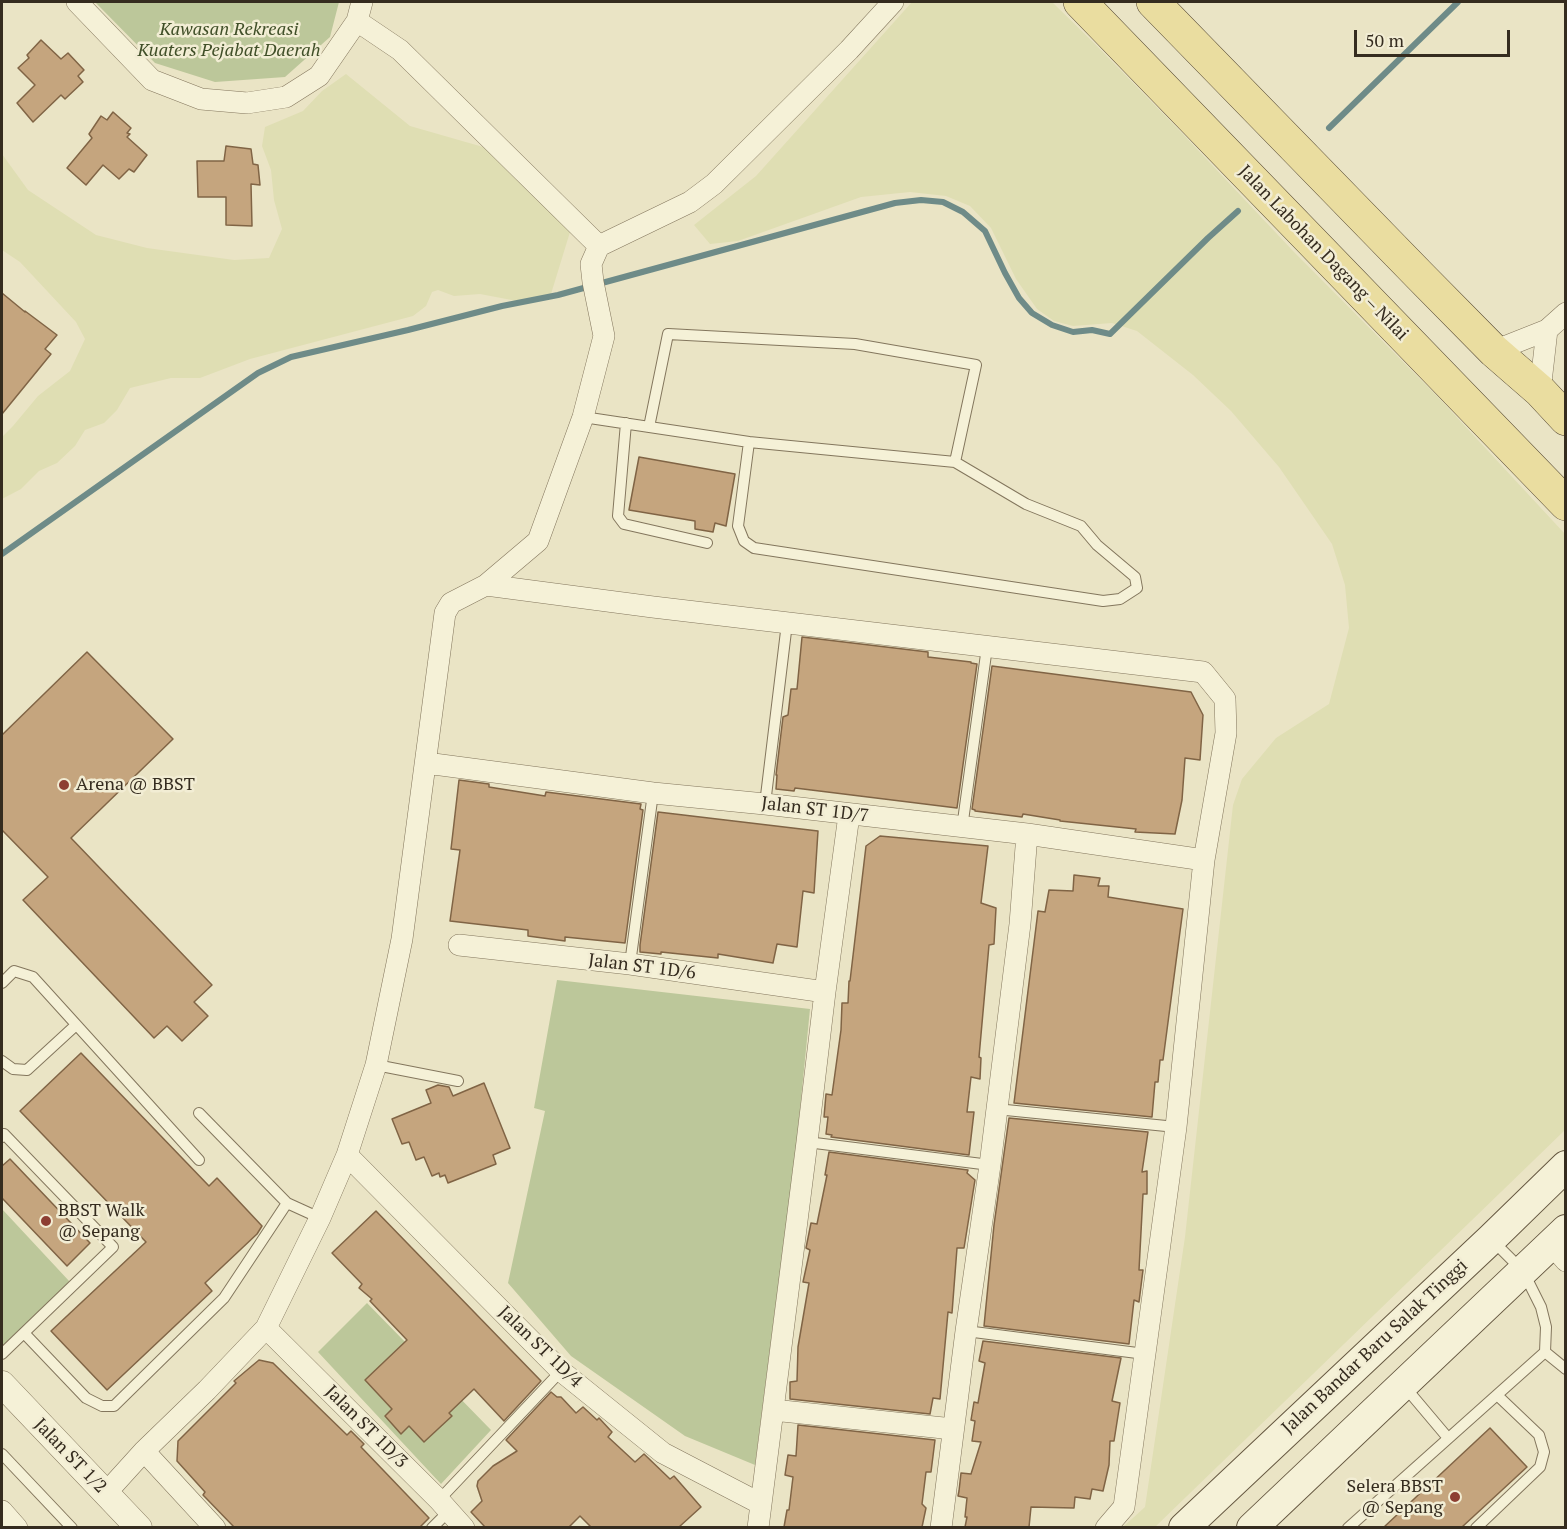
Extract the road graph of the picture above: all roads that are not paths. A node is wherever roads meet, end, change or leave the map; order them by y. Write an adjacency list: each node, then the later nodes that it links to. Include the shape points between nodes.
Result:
1 (77, 2): 5 (street, via 152,80 201,99 247,103 286,98 319,76)
2 (892, 2): 6 (street, via 714,184 690,202)
3 (1080, 2): 17 (main road, Jalan Labohan Dagang ‒ Nilai)
4 (1153, 2): 9 (main road)
5 (359, 11): 6 (street)
6 (599, 246): 11 (street, via 591,264 604,336)
7 (1566, 313): 8 (street)
8 (1547, 330): 9 (street); 10 (street)
9 (1494, 351): 10 (main road)
10 (1540, 391): 12 (main road)
11 (582, 417): 13 (lane); 19 (street, via 538,541)
12 (1566, 419)
13 (626, 423): 14 (lane); 18 (lane, via 618,516 624,524)
14 (649, 427): 15 (lane); 16 (lane, via 668,334 855,344 976,365)
15 (749, 442): 16 (lane); 16 (lane, via 738,526 744,541 754,548 1103,601 1120,599 1137,588 1135,578 1081,526 1026,504)
16 (955, 462)
17 (1566, 504)
18 (707, 543)
19 (486, 585): 20 (street); 22 (street, via 451,603 445,613)
20 (787, 623): 21 (street); 24 (lane)
21 (987, 647): 26 (lane); 28 (street, via 1203,672 1225,699 1226,732)
22 (426, 763): 23 (street, Jalan ST 1D/7); 35 (street, via 402,939)
23 (653, 793): 24 (street, Jalan ST 1D/7); 30 (lane)
24 (765, 804): 25 (street, Jalan ST 1D/7)
25 (849, 814): 26 (street, Jalan ST 1D/7); 32 (street)
26 (962, 828): 27 (street, Jalan ST 1D/7)
27 (1027, 834): 28 (street, Jalan ST 1D/7); 37 (street, via 1020,924)
28 (1204, 860): 39 (street)
29 (459, 945): 30 (street, Jalan ST 1D/6)
30 (630, 964): 32 (street, Jalan ST 1D/6)
31 (2, 983): 33 (lane, via 14,971 33,977)
32 (825, 992): 41 (street)
33 (76, 1025): 34 (lane, via 27,1070 13,1069); 43 (lane)
34 (2, 1061)
35 (376, 1065): 36 (lane); 42 (street)
36 (458, 1081)
37 (996, 1109): 39 (lane); 44 (street)
38 (199, 1113): 46 (lane)
39 (1176, 1127): 56 (street)
40 (2, 1137): 53 (lane, via 4,1134 112,1247)
41 (807, 1142): 44 (lane); 62 (street)
42 (347, 1155): 47 (street); 58 (street, Jalan ST 1D/4)
43 (199, 1160)
44 (990, 1165): 52 (street)
45 (1566, 1166): 48 (main road, Jalan Bandar Baru Salak Tinggi)
46 (287, 1203): 47 (lane); 53 (lane, via 224,1298 114,1406 102,1406 86,1398)
47 (320, 1218): 51 (street)
48 (1491, 1239): 50 (lane); 80 (main road, Jalan Bandar Baru Salak Tinggi)
49 (1561, 1245): 50 (main road)
50 (1523, 1271): 54 (lane, via 1541,1307 1546,1327); 60 (main road)
51 (266, 1328): 65 (street); 69 (street, Jalan ST 1D/3)
52 (966, 1331): 56 (lane); 63 (street)
53 (24, 1333): 55 (lane)
54 (1545, 1352): 57 (lane); 61 (lane)
55 (2, 1354)
56 (1145, 1354): 79 (street, via 1124,1507)
57 (1566, 1369)
58 (561, 1371): 68 (street, Jalan ST 1D/4, via 663,1453); 69 (lane)
59 (2, 1384): 67 (street, Jalan ST 1/2)
60 (1403, 1385): 64 (lane); 81 (main road)
61 (1497, 1395): 64 (lane); 83 (lane, via 1539,1436 1544,1452 1540,1467)
62 (773, 1410): 63 (street); 68 (street)
63 (953, 1429): 78 (street)
64 (1448, 1438): 82 (lane)
65 (144, 1451): 67 (street); 74 (street)
66 (2, 1454): 72 (lane)
67 (106, 1492): 73 (street, Jalan ST 1/2)
68 (761, 1504): 77 (street)
69 (444, 1506): 75 (lane); 76 (street, Jalan ST 1D/3)
70 (2, 1511): 71 (street)
71 (17, 1527)
72 (72, 1527)
73 (139, 1527)
74 (215, 1527)
75 (432, 1527)
76 (464, 1527)
77 (758, 1527)
78 (941, 1527)
79 (1106, 1527)
80 (1184, 1527)
81 (1252, 1527)
82 (1348, 1527)
83 (1476, 1527)

